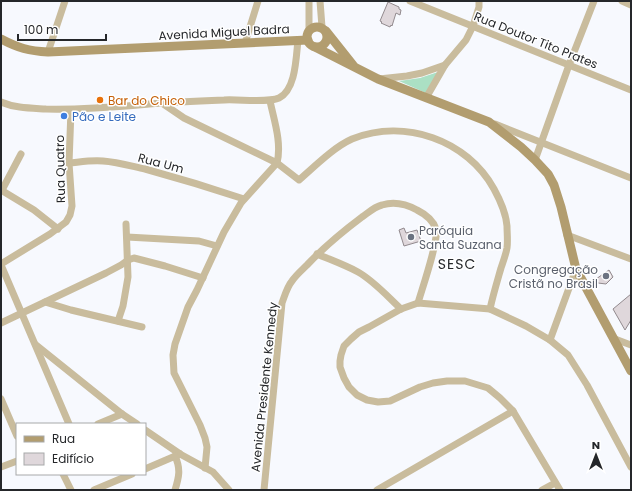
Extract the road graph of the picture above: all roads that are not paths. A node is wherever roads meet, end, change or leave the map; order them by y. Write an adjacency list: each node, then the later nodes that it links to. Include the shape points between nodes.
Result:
1 (65, 1): 16 (street)
2 (258, 1): 14 (street)
3 (309, 1): 12 (street)
4 (320, 1): 11 (street)
5 (410, 1): 10 (street, Rua Doutor Tito Prates)
6 (479, 1): 10 (street)
7 (594, 1): 18 (street)
8 (622, 1): 9 (street)
9 (631, 5)
10 (473, 26): 17 (street, via 466,40); 18 (street, Rua Doutor Tito Prates)
11 (324, 29): 12 (main road, via 314,27); 15 (main road, via 327,41 322,46); 19 (main road)
12 (305, 37): 14 (main road, Avenida Miguel Badra); 15 (main road); 23 (street, via 291,84 279,98)
13 (1, 39): 16 (main road, Avenida Miguel Badra, via 24,49)
14 (245, 44): 16 (main road, Avenida Miguel Badra)
15 (315, 47): 19 (main road)
16 (48, 52)
17 (445, 65): 20 (street, via 422,73); 22 (street)
18 (569, 65): 21 (street, Rua Doutor Tito Prates); 28 (street)
19 (355, 68): 20 (main road)
20 (378, 79): 22 (main road)
21 (631, 90)
22 (426, 98): 27 (main road)
23 (270, 100): 25 (street, via 230,99); 32 (street, via 279,146)
24 (1, 102): 26 (street, via 16,107)
25 (162, 103): 26 (street); 32 (street, via 184,118)
26 (71, 110): 31 (street, Rua Quatro)
27 (489, 122): 28 (street); 30 (main road)
28 (541, 142): 30 (street); 33 (street)
29 (21, 154): 34 (street)
30 (535, 160): 38 (main road, via 554,185)
31 (69, 163): 35 (street, Rua Um, via 90,160 121,164 213,188); 37 (street, Rua Quatro, via 72,206 66,222)
32 (277, 163): 35 (street); 50 (street, via 299,180 352,139 397,131 430,136 471,160 490,182 501,201 507,224 507,249)
33 (631, 178)
34 (2, 190): 37 (street)
35 (244, 199): 40 (street)
36 (126, 224): 39 (street)
37 (58, 229): 44 (street, Rua Quatro)
38 (567, 235): 42 (street); 45 (main road)
39 (127, 237): 40 (street, via 199,241); 43 (street)
40 (217, 246): 46 (street)
41 (317, 254): 48 (street, Avenida Presidente Kennedy, via 375,207 390,203 406,204 427,215 436,228 433,251); 49 (street, via 358,272); 81 (street, Avenida Presidente Kennedy, via 292,280 282,303)
42 (631, 259)
43 (128, 260): 46 (street, via 138,258); 47 (street); 52 (street, via 128,277)
44 (1, 265): 51 (street)
45 (576, 269): 55 (main road); 56 (street)
46 (203, 278): 72 (street, via 188,307 175,344 172,363 176,379 205,438)
47 (45, 302): 51 (street); 52 (street)
48 (418, 303): 49 (street); 50 (street)
49 (401, 309): 61 (street, via 359,332 344,346 340,367 349,387 357,395 378,402 390,401 420,386 446,381 465,381 488,388)
50 (490, 309): 56 (street)
51 (21, 313): 53 (street); 57 (street)
52 (118, 321): 54 (street)
53 (1, 322)
54 (142, 327)
55 (615, 339): 58 (street); 59 (main road)
56 (550, 340): 71 (street, via 568,356 583,379)
57 (34, 344): 62 (street); 63 (street)
58 (631, 346)
59 (631, 371)
60 (1, 399): 67 (street)
61 (512, 411): 76 (street); 82 (street)
62 (122, 414): 64 (street); 65 (street)
63 (68, 423)
64 (100, 423)
65 (136, 423)
66 (146, 431): 68 (street)
67 (16, 434)
68 (178, 455): 72 (street); 73 (street); 79 (street, via 179,469)
69 (16, 461): 70 (street)
70 (1, 467)
71 (631, 467)
72 (205, 468): 80 (street, via 213,472)
73 (146, 469)
74 (64, 475): 77 (street)
75 (130, 475): 78 (street)
76 (555, 483): 83 (street); 84 (street)
77 (71, 490)
78 (94, 490)
79 (175, 490)
80 (229, 490)
81 (264, 490)
82 (377, 490)
83 (542, 490)
84 (560, 490)

